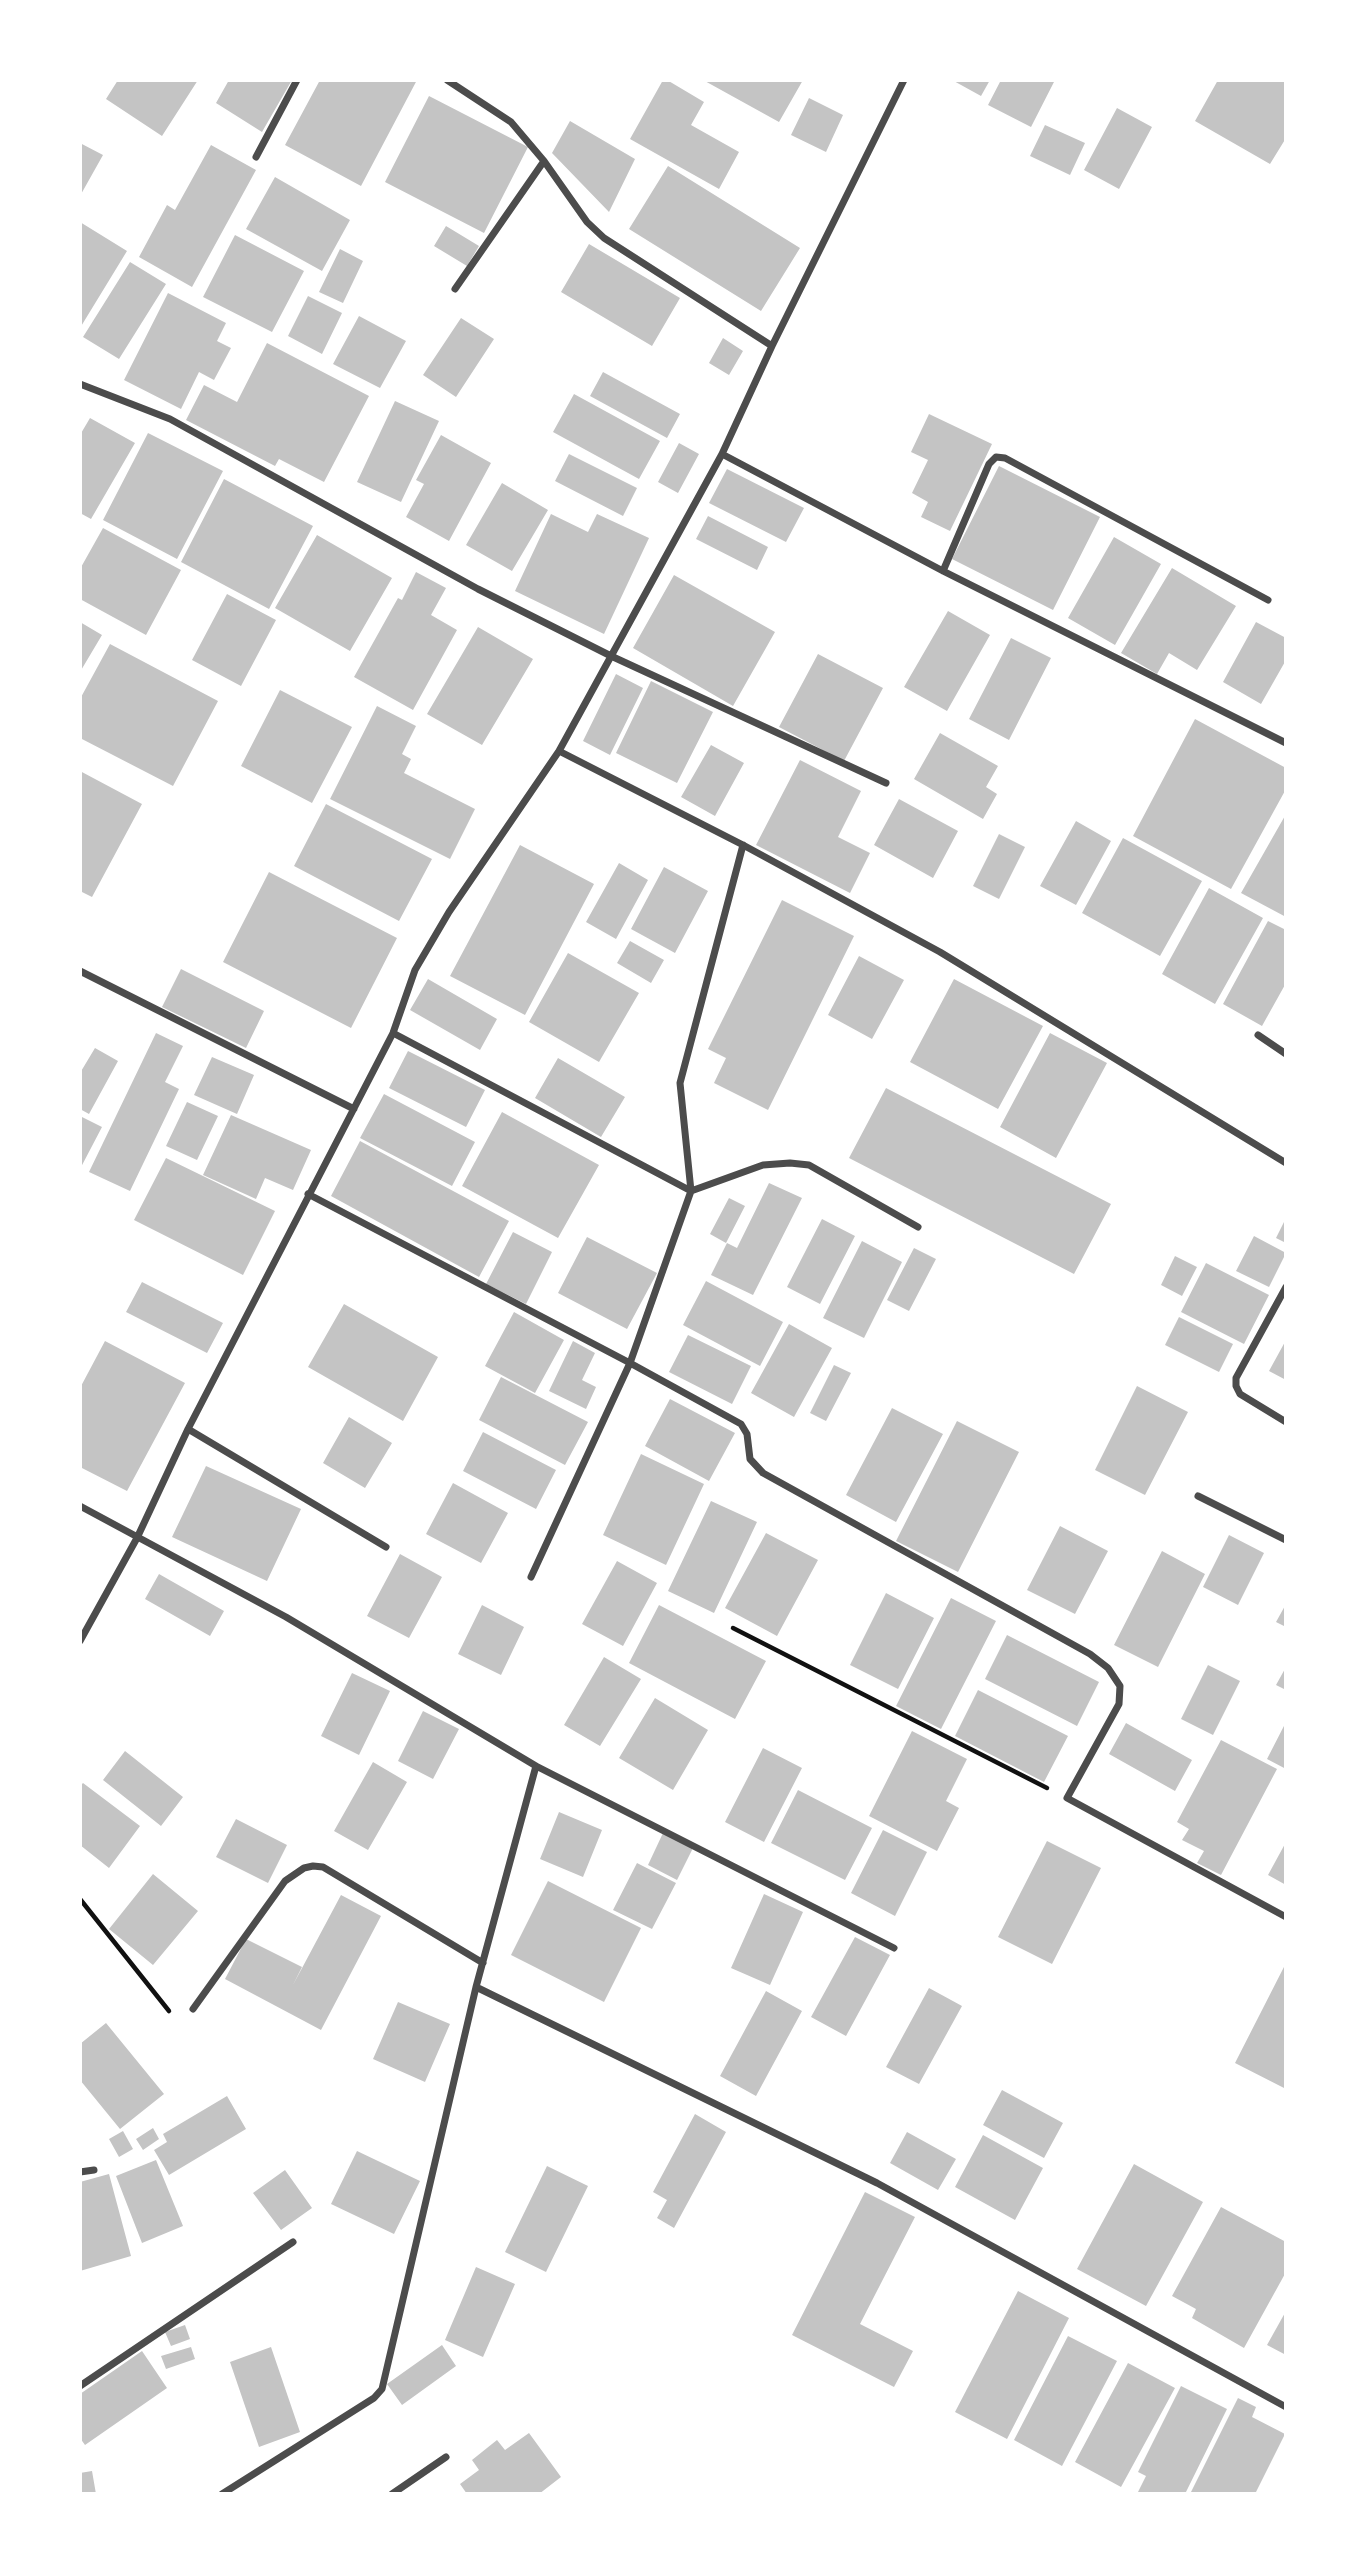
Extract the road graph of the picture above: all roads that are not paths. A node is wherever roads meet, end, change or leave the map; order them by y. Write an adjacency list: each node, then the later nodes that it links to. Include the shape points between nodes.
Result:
1 (297, 80): 4 (street)
2 (447, 80): 5 (street, via 511,122)
3 (904, 80): 7 (street)
4 (256, 157)
5 (544, 161): 6 (street); 7 (street, via 587,222 604,238)
6 (455, 289)
7 (772, 346): 9 (street)
8 (80, 384): 12 (street, via 170,419 478,589)
9 (722, 454): 10 (street); 12 (street)
10 (943, 571): 11 (street, via 996,457); 13 (street)
11 (1268, 600)
12 (611, 656): 14 (street); 15 (street)
13 (1286, 743)
14 (559, 751): 16 (street); 18 (street, via 449,912 415,970)
15 (886, 783)
16 (743, 845): 22 (street, via 940,952); 23 (street, via 680,1083)
17 (80, 971): 21 (street)
18 (393, 1033): 21 (street); 23 (street)
19 (1258, 1035): 20 (street)
20 (1286, 1054)
21 (354, 1109): 24 (street)
22 (1286, 1163)
23 (691, 1191): 25 (street, via 763,1166 809,1165); 27 (street)
24 (308, 1194): 27 (street); 29 (street)
25 (918, 1227)
26 (1286, 1287): 28 (street, via 1236,1378 1236,1386 1240,1394)
27 (630, 1363): 35 (street); 38 (street, via 741,1424 750,1459 763,1473 1108,1668 1120,1686 1119,1704 1067,1798)
28 (1286, 1422)
29 (188, 1429): 32 (street); 34 (street)
30 (1198, 1496): 33 (street)
31 (80, 1506): 32 (street)
32 (137, 1538): 36 (street); 37 (street, via 286,1618)
33 (1286, 1540)
34 (386, 1547)
35 (531, 1577)
36 (80, 1641)
37 (536, 1766): 39 (street); 40 (street)
38 (1286, 1917)
39 (894, 1948)
40 (482, 1963): 41 (street); 42 (street, via 323,1867 313,1866 285,1881)
41 (476, 1987): 47 (street, via 877,2183); 49 (street, via 382,2389)
42 (193, 2009)
43 (94, 2169): 44 (street)
44 (80, 2172)
45 (293, 2242): 46 (street)
46 (80, 2386)
47 (1286, 2407)
48 (446, 2456): 50 (street)
49 (222, 2494)
50 (392, 2494)

